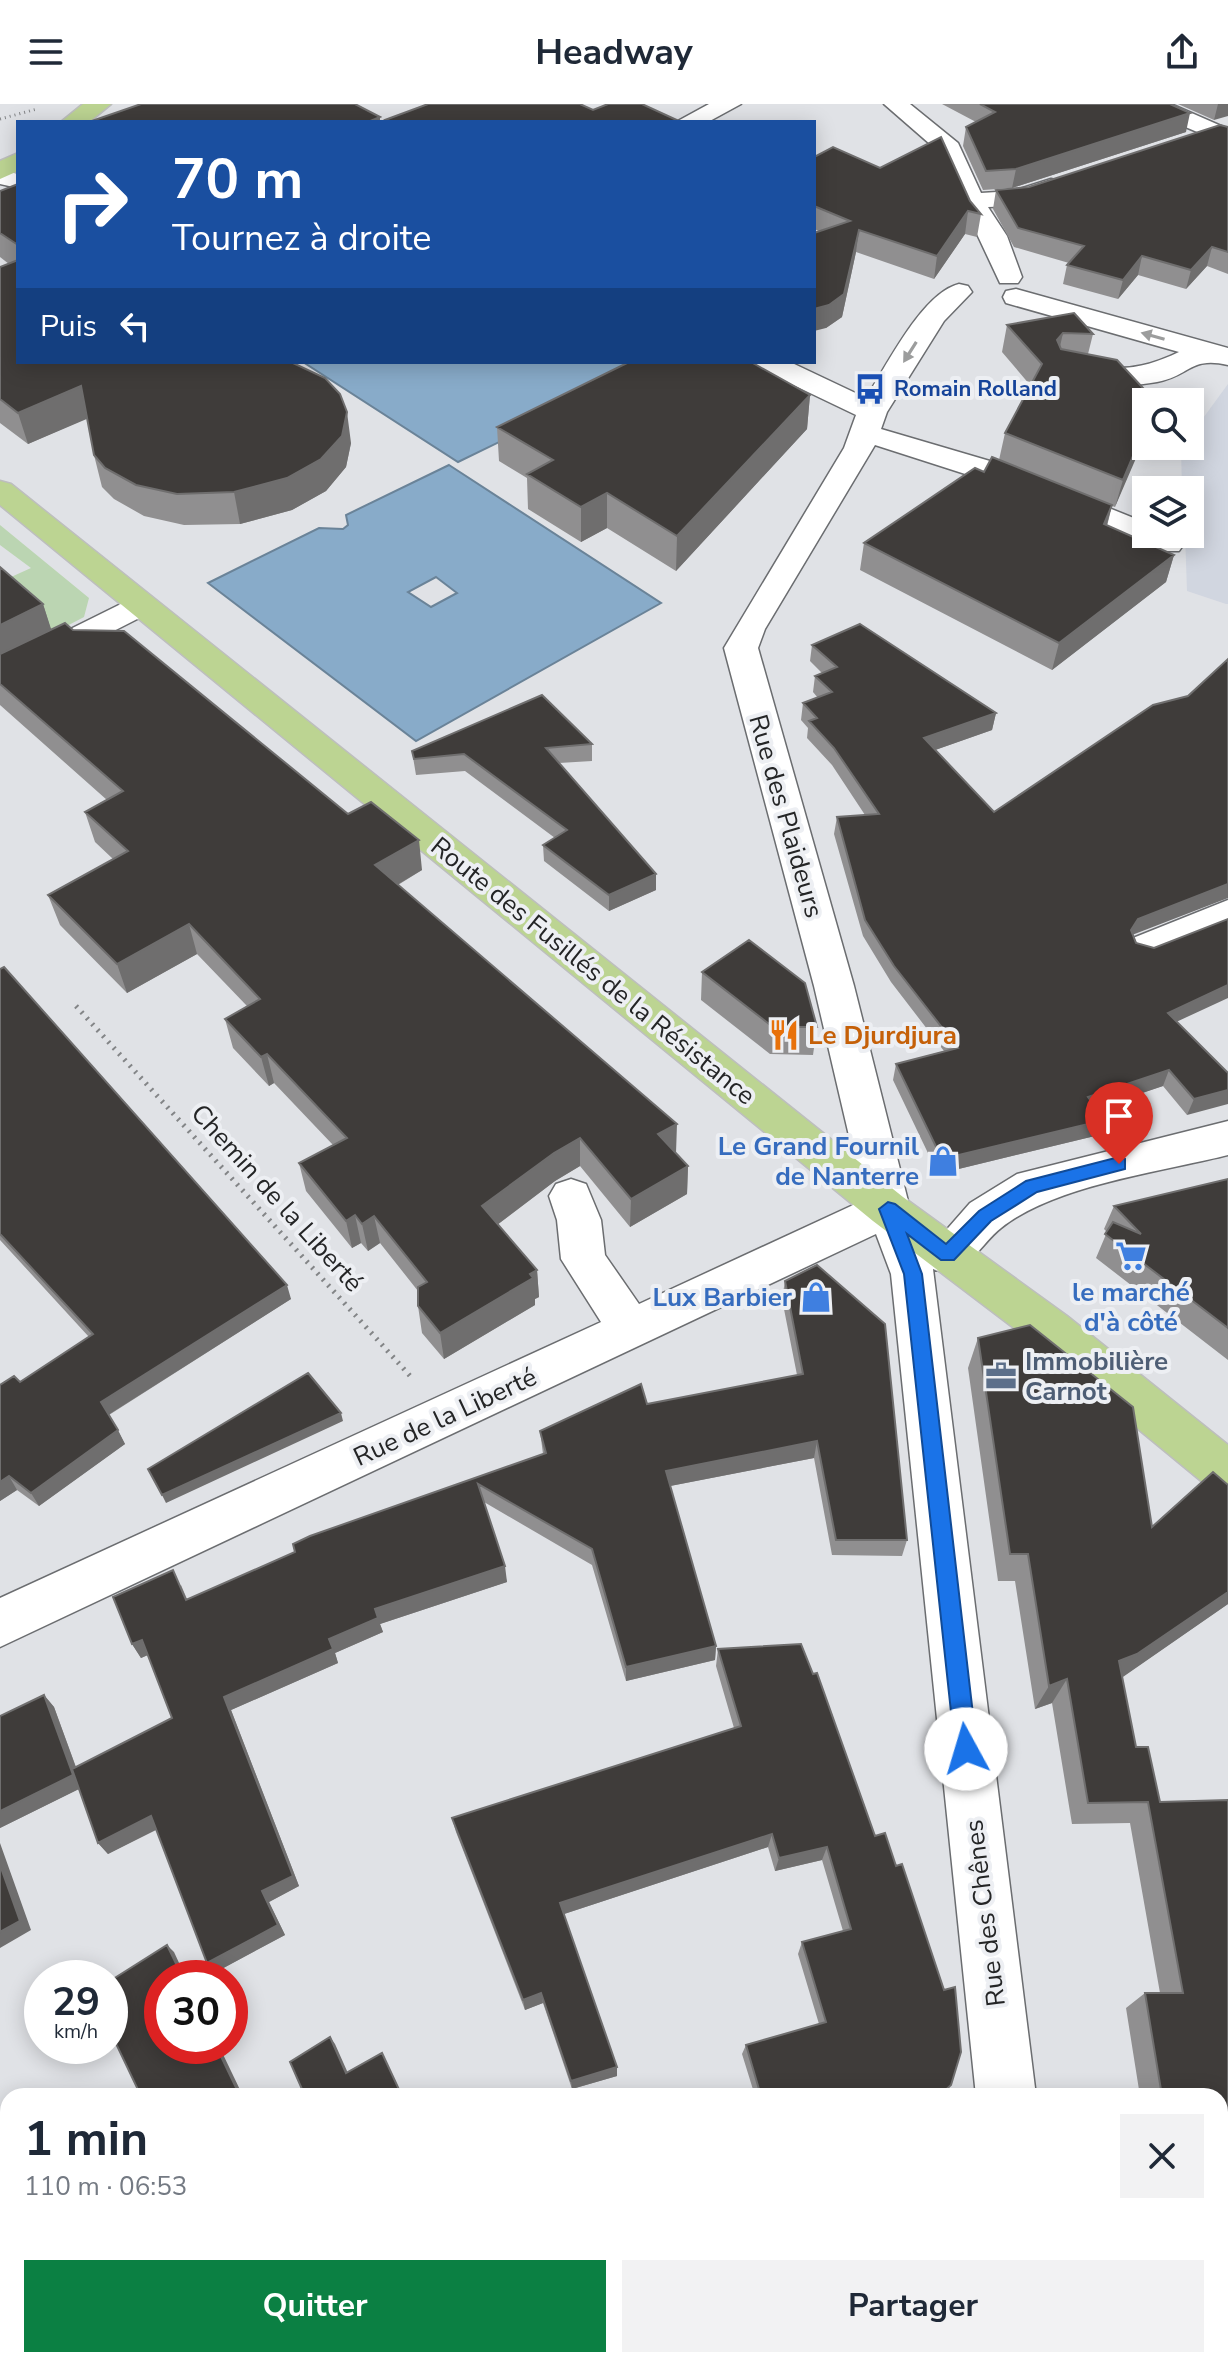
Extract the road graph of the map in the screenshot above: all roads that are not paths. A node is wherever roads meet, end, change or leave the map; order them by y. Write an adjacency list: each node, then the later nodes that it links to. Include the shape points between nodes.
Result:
1 (99, 104): 5 (main road)
2 (729, 104): 6 (street)
3 (896, 104): 12 (street, via 949,148)
4 (1151, 104): 7 (street)
5 (76, 120)
6 (693, 120)
7 (1224, 132): 8 (street)
8 (1186, 142)
9 (16, 162): 10 (main road)
10 (0, 174)
11 (1073, 179): 12 (street)
12 (977, 212): 13 (street); 13 (street, via 994,236)
13 (985, 284): 14 (street, one-way to 13); 17 (street, Rue des Plaideurs, via 953,323 901,411)
14 (1216, 354): 16 (street, via 1155,374 1106,376)
15 (771, 364): 17 (street)
16 (1068, 369)
17 (870, 432): 19 (street, via 1067,498); 26 (street, Rue des Plaideurs, via 741,648 834,986)
18 (0, 490): 20 (main road, Route des Fusillés de la Résistance)
19 (1132, 528)
20 (139, 605): 21 (street); 26 (main road, Route des Fusillés de la Résistance)
21 (0, 678)
22 (1228, 914): 23 (street)
23 (1147, 948)
24 (1228, 1138): 27 (street, via 1032,1186 985,1216)
25 (571, 1196): 28 (street, via 583,1259)
26 (888, 1209): 27 (main road, Route des Fusillés de la Résistance); 28 (street, Rue de la Liberté); 31 (street, Rue des Chênes, via 913,1274)
27 (947, 1255): 29 (main road, Route des Fusillés de la Résistance, via 1051,1330)
28 (631, 1329): 30 (street, Rue de la Liberté)
29 (1228, 1474)
30 (0, 1623)
31 (1005, 2088)

